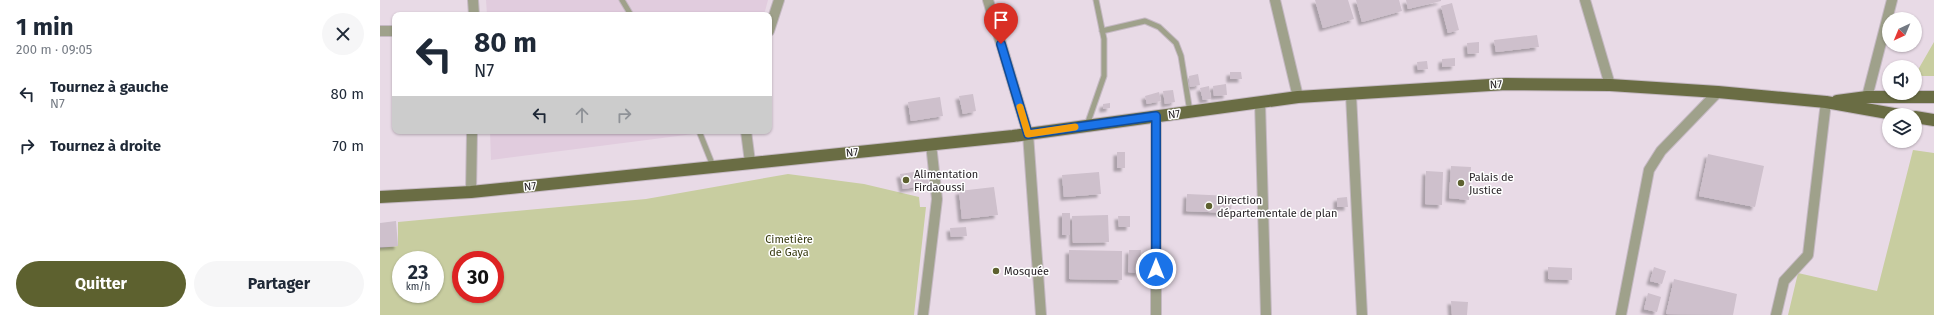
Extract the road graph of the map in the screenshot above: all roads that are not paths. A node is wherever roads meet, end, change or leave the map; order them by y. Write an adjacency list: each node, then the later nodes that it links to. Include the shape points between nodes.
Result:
1 (473, 0): 9 (street)
2 (622, 0): 10 (lane)
3 (779, 0): 11 (street)
4 (988, 0): 32 (street)
5 (1096, 0): 14 (lane)
6 (1275, 0): 18 (street)
7 (1585, 0): 15 (street)
8 (1892, 0): 19 (street)
9 (474, 12)
10 (629, 12)
11 (772, 22)
12 (380, 31): 13 (street)
13 (392, 31)
14 (1102, 31): 23 (lane, via 1145,21 1159,27 1176,43 1181,56); 28 (lane, via 1104,76)
15 (1610, 85): 16 (main road, N7); 17 (main road, N7, via 1506,84)
16 (1718, 92): 22 (main road, N7); 43 (street, via 1661,151 1649,170)
17 (1351, 95): 18 (main road, N7); 42 (street)
18 (1298, 97): 21 (main road, N7)
19 (1866, 97): 20 (main road); 22 (main road)
20 (1934, 97)
21 (1260, 102): 23 (main road, N7); 41 (street)
22 (1826, 102): 24 (main road); 44 (street, via 1808,255 1784,281)
23 (1190, 112): 25 (main road, N7)
24 (1882, 112)
25 (1156, 116): 28 (main road, N7); 40 (street)
26 (1922, 118): 27 (main road)
27 (1934, 120)
28 (1086, 126): 32 (main road, N7)
29 (472, 134): 36 (street)
30 (700, 134): 35 (lane)
31 (746, 134): 34 (street)
32 (1028, 134): 33 (main road, N7); 39 (street)
33 (931, 144): 34 (main road, N7); 38 (street, via 937,199)
34 (750, 162): 35 (main road, N7)
35 (713, 166): 36 (main road, N7)
36 (471, 192): 37 (main road, N7)
37 (380, 197)
38 (923, 315)
39 (1041, 315)
40 (1156, 315)
41 (1266, 315)
42 (1362, 315)
43 (1621, 315)
44 (1776, 315)

